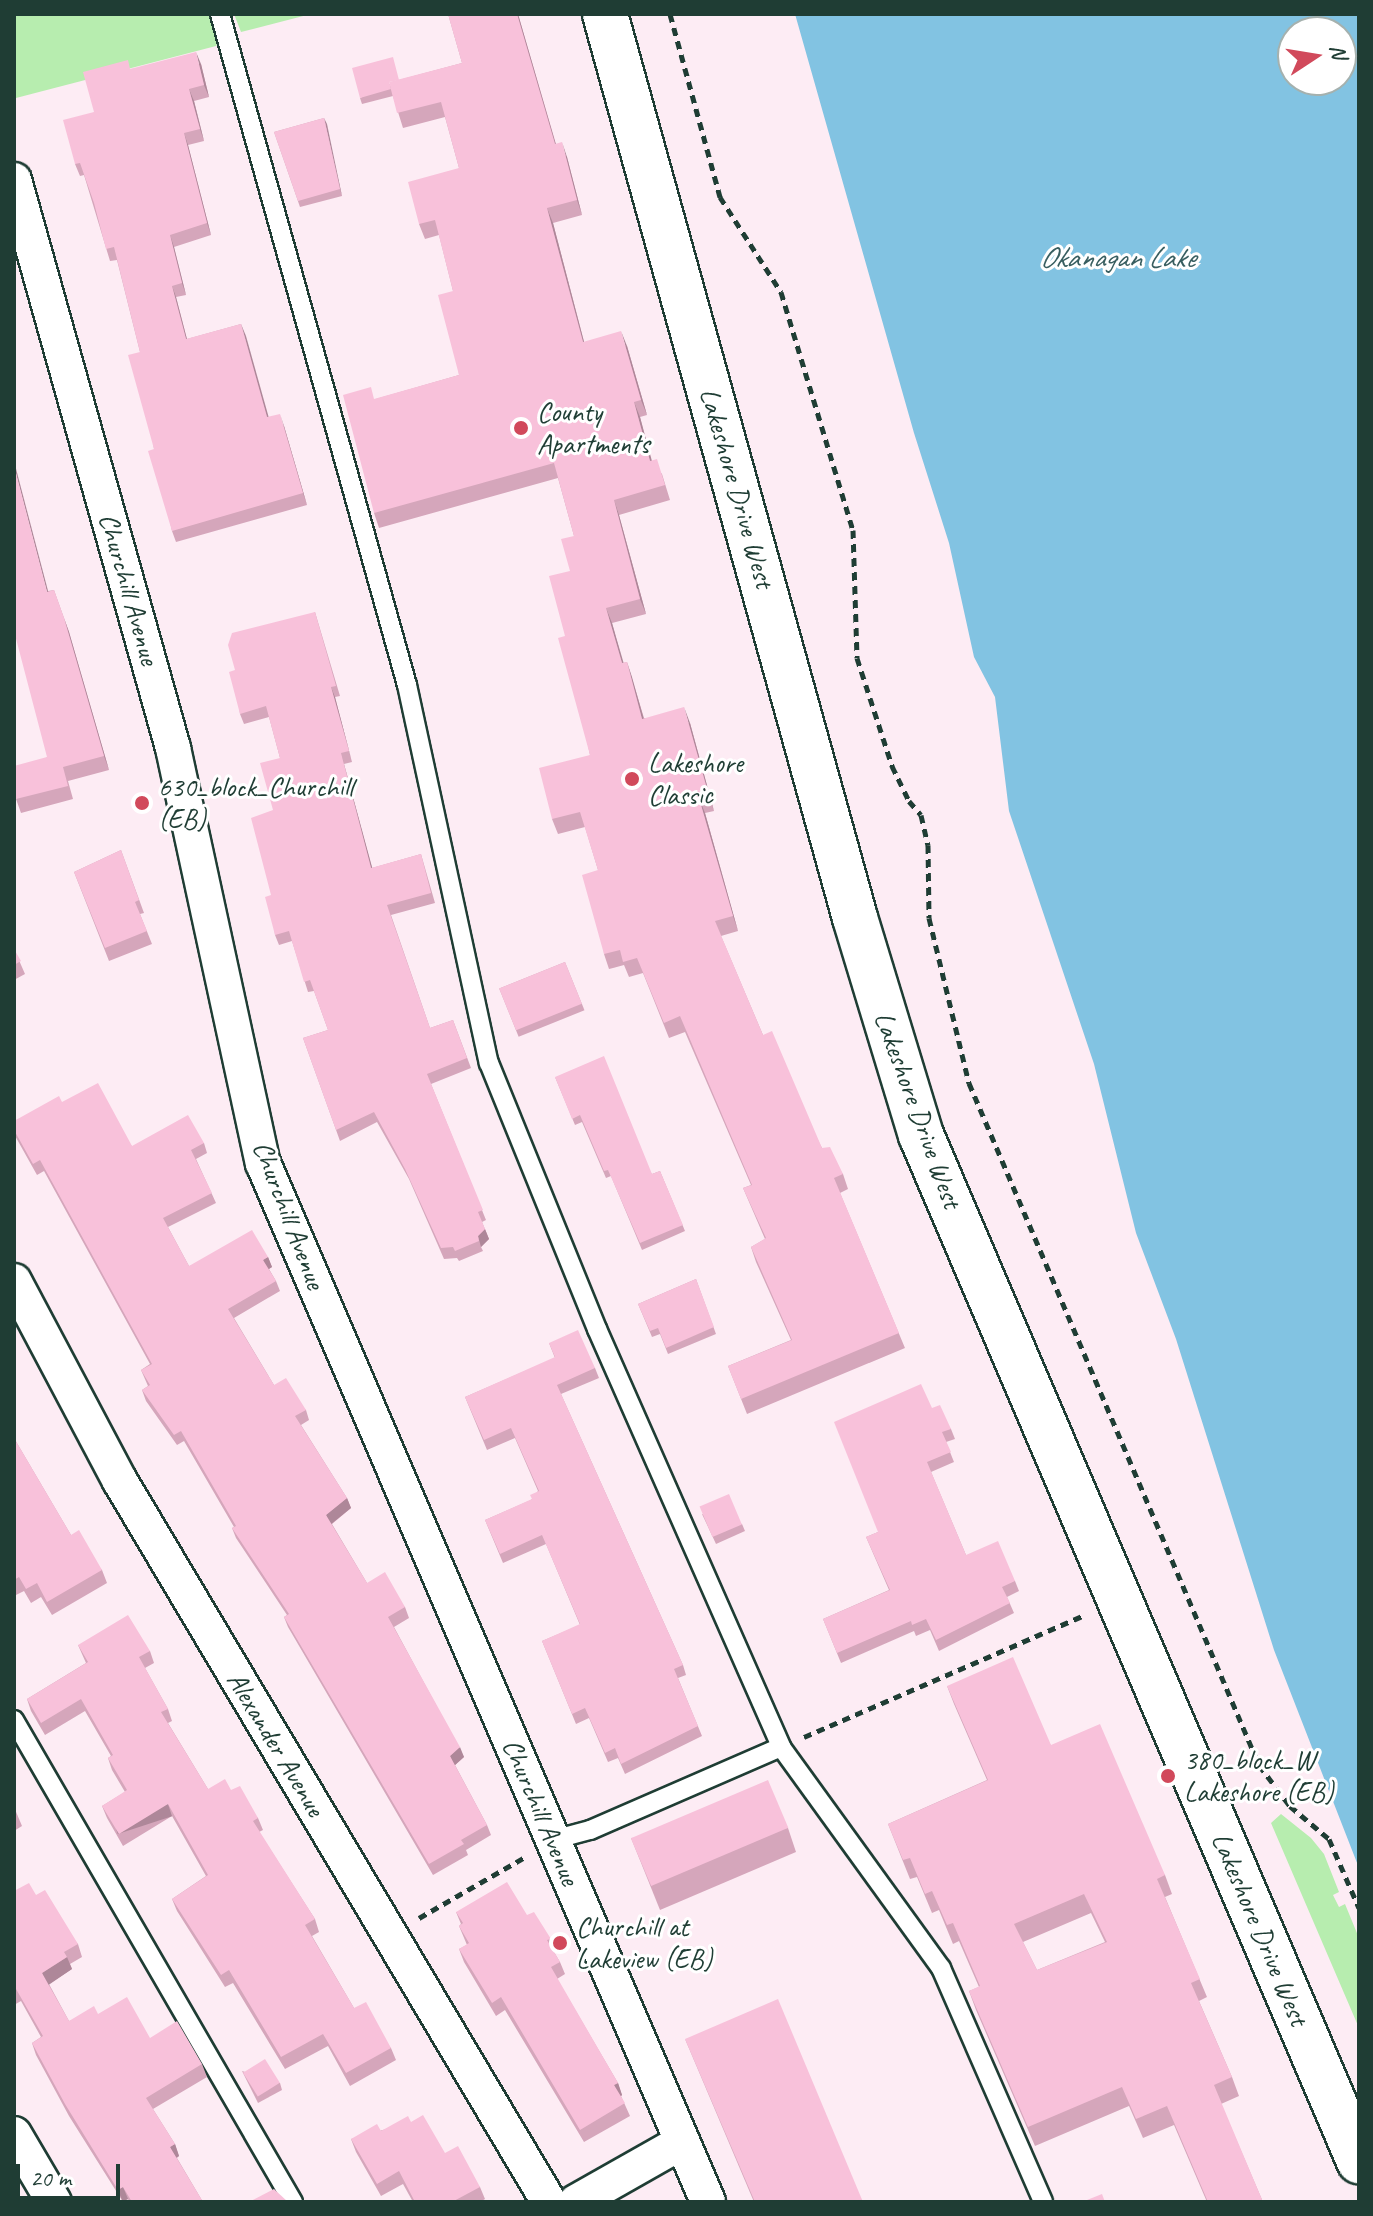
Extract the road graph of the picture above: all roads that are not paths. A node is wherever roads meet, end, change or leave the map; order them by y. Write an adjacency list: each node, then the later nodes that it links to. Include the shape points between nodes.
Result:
1 (220, 14): 6 (lane, via 407,685 489,1063 597,1329)
2 (605, 14): 10 (street, Lakeshore Drive West, via 898,1066 927,1150)
3 (14, 180): 7 (street, Churchill Avenue, via 173,748 263,1163)
4 (14, 1281): 13 (street, Alexander Avenue, via 120,1481)
5 (14, 1720): 12 (lane)
6 (781, 1747): 7 (lane, via 590,1830); 16 (lane, via 941,1968)
7 (553, 1840): 9 (street, Churchill Avenue)
8 (14, 2134): 11 (street)
9 (682, 2142): 14 (street); 15 (street, Churchill Avenue)
10 (1359, 2161)
11 (54, 2202)
12 (293, 2202)
13 (549, 2202)
14 (576, 2202)
15 (708, 2202)
16 (1043, 2202)

